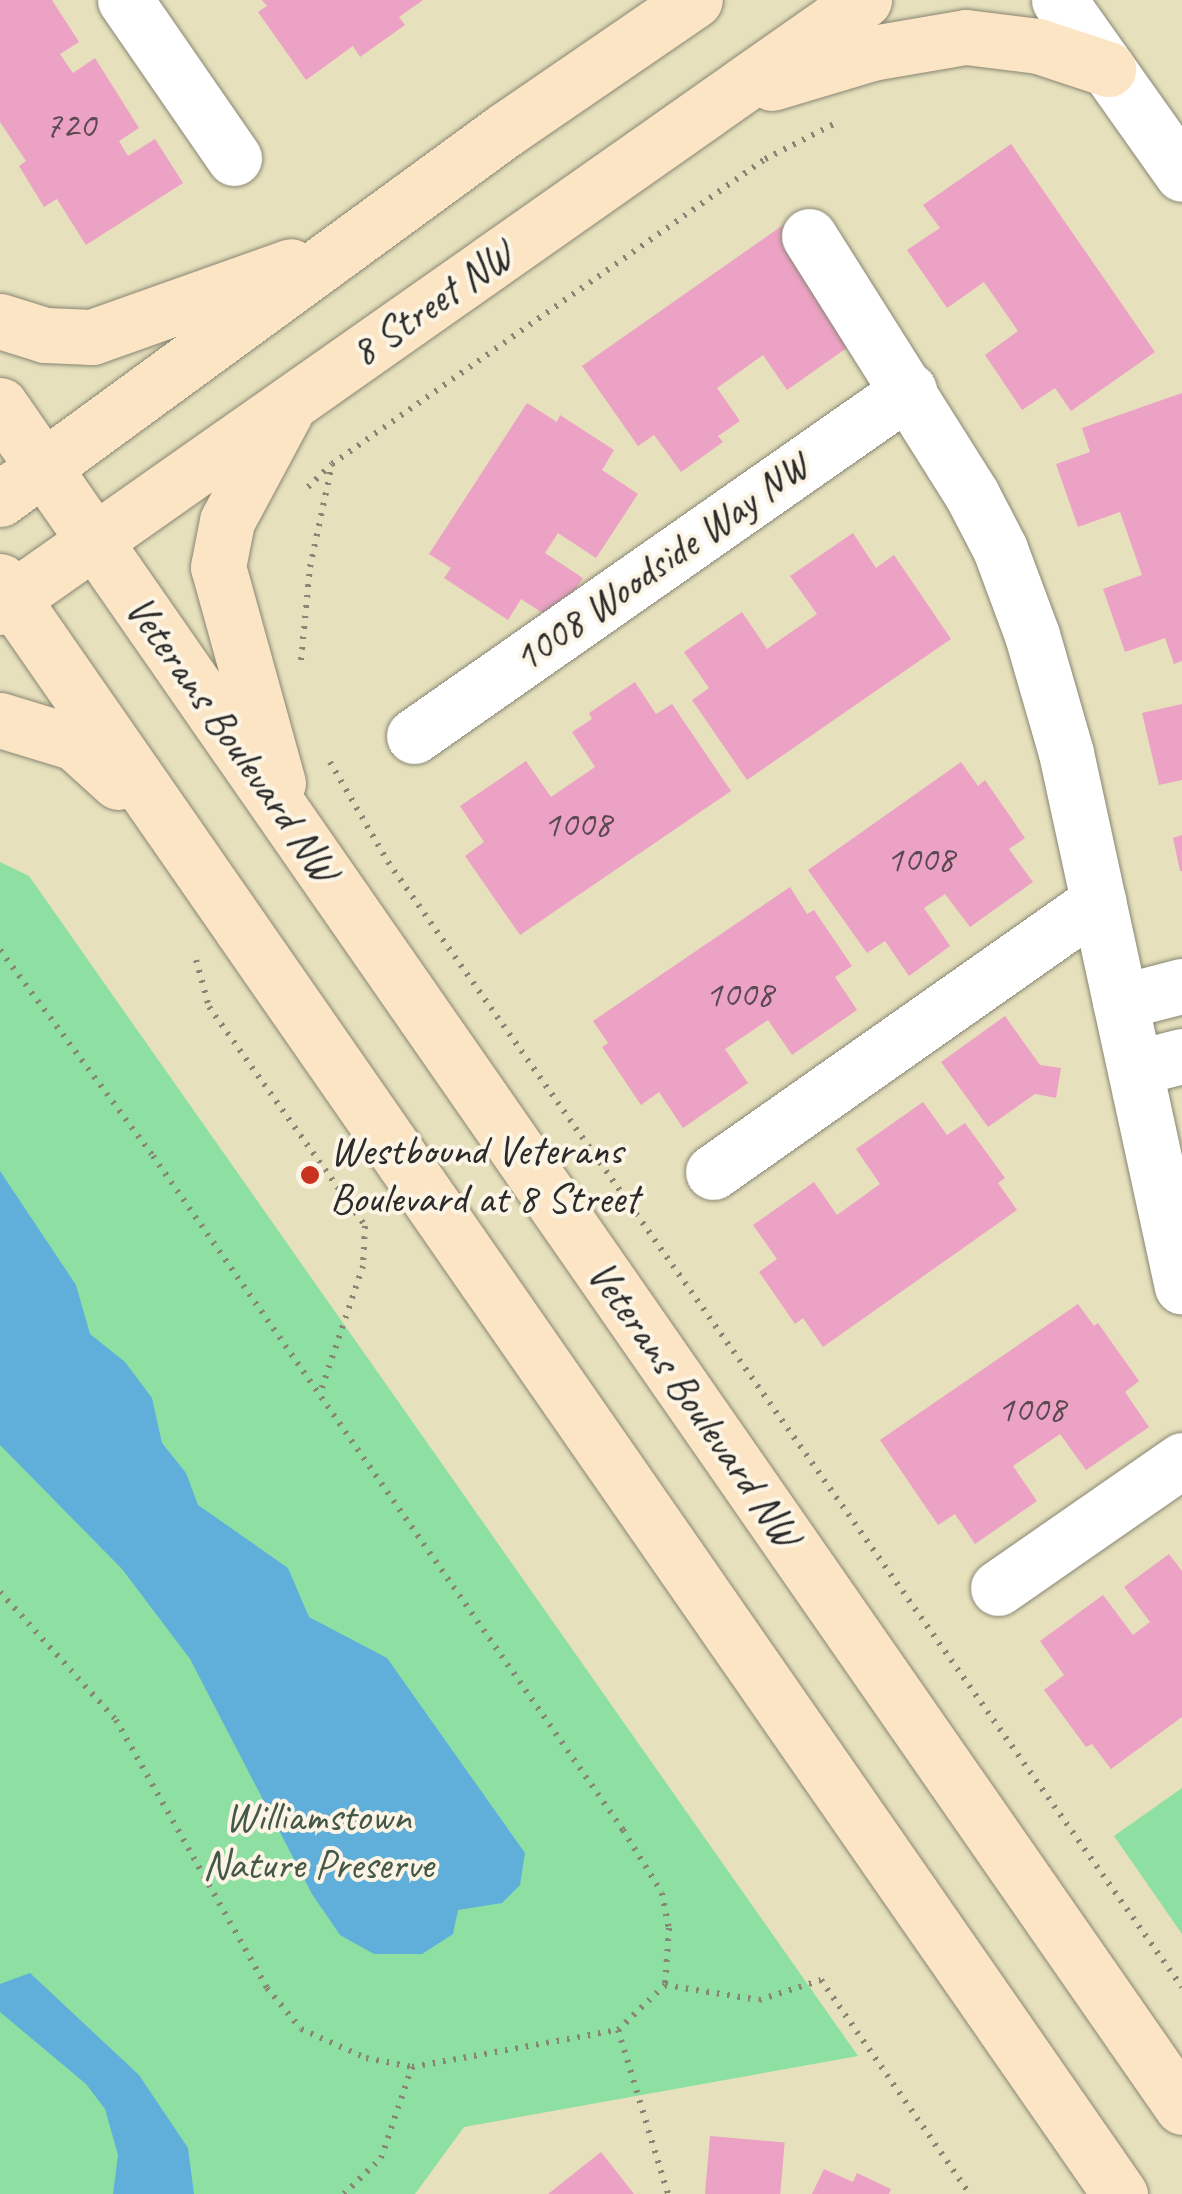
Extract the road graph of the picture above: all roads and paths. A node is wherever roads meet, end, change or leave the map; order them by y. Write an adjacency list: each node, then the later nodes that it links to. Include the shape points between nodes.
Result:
1 (125, 0): 8 (street)
2 (695, 0): 11 (main road)
3 (864, 0): 6 (main road, 8 Street NW)
4 (1060, 0): 5 (street)
5 (1108, 69): 6 (main road, via 1038,46 938,38); 9 (street)
6 (726, 96): 14 (main road, 8 Street NW)
7 (840, 120): 16 (path, via 765,159)
8 (234, 158)
9 (1182, 174)
10 (809, 236): 13 (street)
11 (345, 246): 12 (main road, via 92,336 45,336); 17 (main road)
12 (0, 321)
13 (908, 390): 24 (street, 1008 Woodside Way NW); 28 (street, via 972,493 1032,635)
14 (290, 404): 20 (main road, 8 Street NW); 26 (main road, via 228,521 218,567)
15 (0, 406): 17 (main road, Veterans Boulevard NW)
16 (332, 464): 18 (path); 22 (path, via 310,567 301,672)
17 (44, 468): 19 (main road); 20 (main road, Veterans Boulevard NW)
18 (295, 499)
19 (0, 500)
20 (94, 541): 21 (main road, 8 Street NW); 26 (main road, Veterans Boulevard NW)
21 (4, 596): 27 (main road)
22 (290, 663)
23 (0, 720): 27 (main road, via 75,742)
24 (414, 736)
25 (324, 744): 41 (path, via 388,862)
26 (288, 820): 44 (main road, Veterans Boulevard NW)
27 (172, 830): 48 (main road)
28 (1098, 901): 32 (street); 34 (street)
29 (0, 950): 36 (path)
30 (195, 958): 36 (path, via 210,1008 365,1226 363,1266)
31 (1182, 986): 32 (street)
32 (1120, 1002): 33 (street)
33 (1159, 1062): 35 (street)
34 (713, 1172)
35 (1182, 1287)
36 (320, 1393): 40 (path, via 662,1893)
37 (1182, 1460): 38 (street)
38 (998, 1588)
39 (0, 1592): 43 (path, via 116,1720 267,1988 301,2029 366,2058)
40 (665, 1985): 42 (path); 47 (path, via 759,2000 821,1980)
41 (1182, 1988)
42 (618, 2030): 43 (path); 46 (path)
43 (412, 2067): 45 (path, via 381,2158)
44 (1182, 2107)
45 (344, 2194)
46 (668, 2194)
47 (970, 2194)
48 (1120, 2194)

